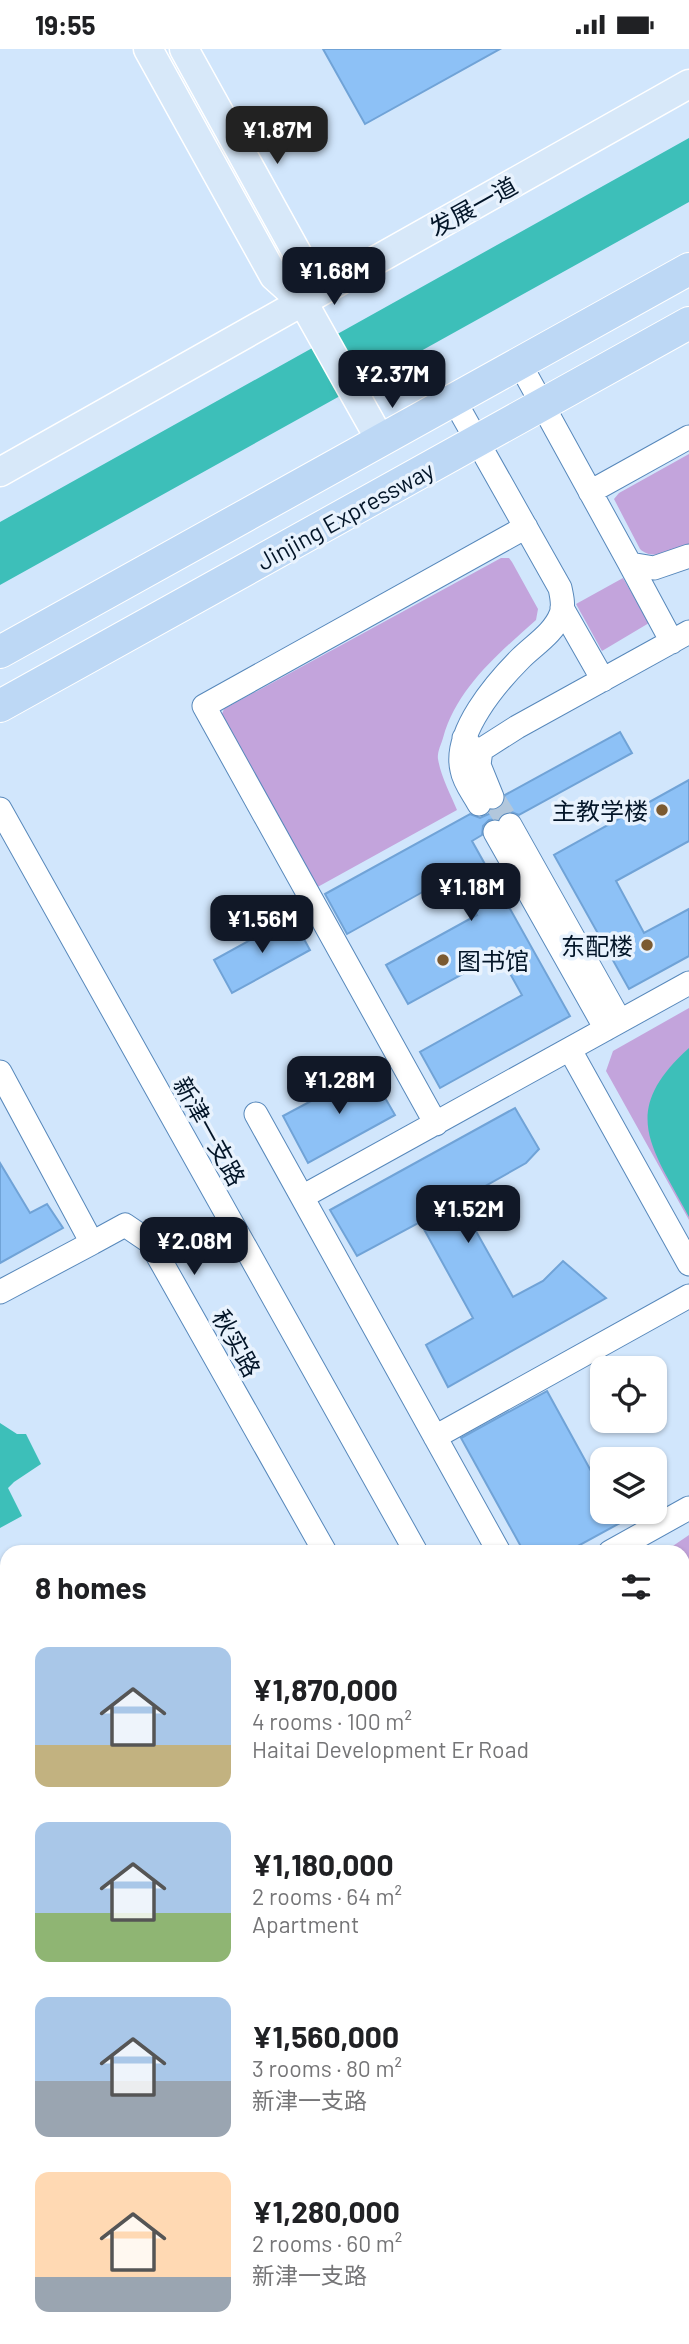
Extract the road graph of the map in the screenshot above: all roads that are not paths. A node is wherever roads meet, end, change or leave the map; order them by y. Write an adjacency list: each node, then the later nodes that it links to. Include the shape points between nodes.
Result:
1 (148, 49): 5 (main road, via 274,277)
2 (184, 49): 5 (main road, via 302,261)
3 (689, 84): 5 (main road, 发展一道)
4 (689, 269): 7 (highway, Jinjing Expressway)
5 (303, 302): 12 (main road); 15 (main road, 发展一道)
6 (689, 323): 9 (highway, Jinjing Expressway)
7 (520, 364): 8 (highway, Jinjing Expressway); 9 (street)
8 (454, 400): 10 (highway, Jinjing Expressway); 13 (street)
9 (543, 404): 13 (highway, Jinjing Expressway); 16 (street)
10 (415, 422): 12 (highway, Jinjing Expressway); 14 (highway, via 440,432 443,450)
11 (689, 437): 16 (street)
12 (381, 441): 22 (highway, Jinjing Expressway)
13 (477, 442): 14 (highway, Jinjing Expressway); 17 (street)
14 (438, 463): 24 (highway, Jinjing Expressway)
15 (0, 472)
16 (590, 492): 19 (street)
17 (526, 527): 20 (street, via 559,588); 34 (street, via 204,706)
18 (689, 556): 19 (street, via 654,568)
19 (630, 564): 21 (street)
20 (562, 608): 23 (street); 25 (street, via 547,634 490,695)
21 (680, 637): 23 (street)
22 (0, 652)
23 (603, 680): 25 (street)
24 (0, 706)
25 (472, 744): 26 (street, via 460,756 461,769)
26 (485, 800)
27 (0, 809): 43 (street, 新津一支路)
28 (502, 829): 30 (street)
29 (689, 983): 30 (street)
30 (613, 1025): 31 (street)
31 (570, 1050): 34 (street); 37 (street)
32 (0, 1072): 36 (street)
33 (256, 1114): 35 (street)
34 (436, 1124): 35 (street)
35 (302, 1197): 40 (street)
36 (92, 1243): 38 (street); 42 (street, 秋实路, via 125,1225 150,1242)
37 (689, 1264)
38 (0, 1292)
39 (689, 1296): 40 (street)
40 (435, 1437): 44 (street)
41 (689, 1508): 45 (street)
42 (321, 1545)
43 (411, 1545)
44 (495, 1545)
45 (623, 1545)

